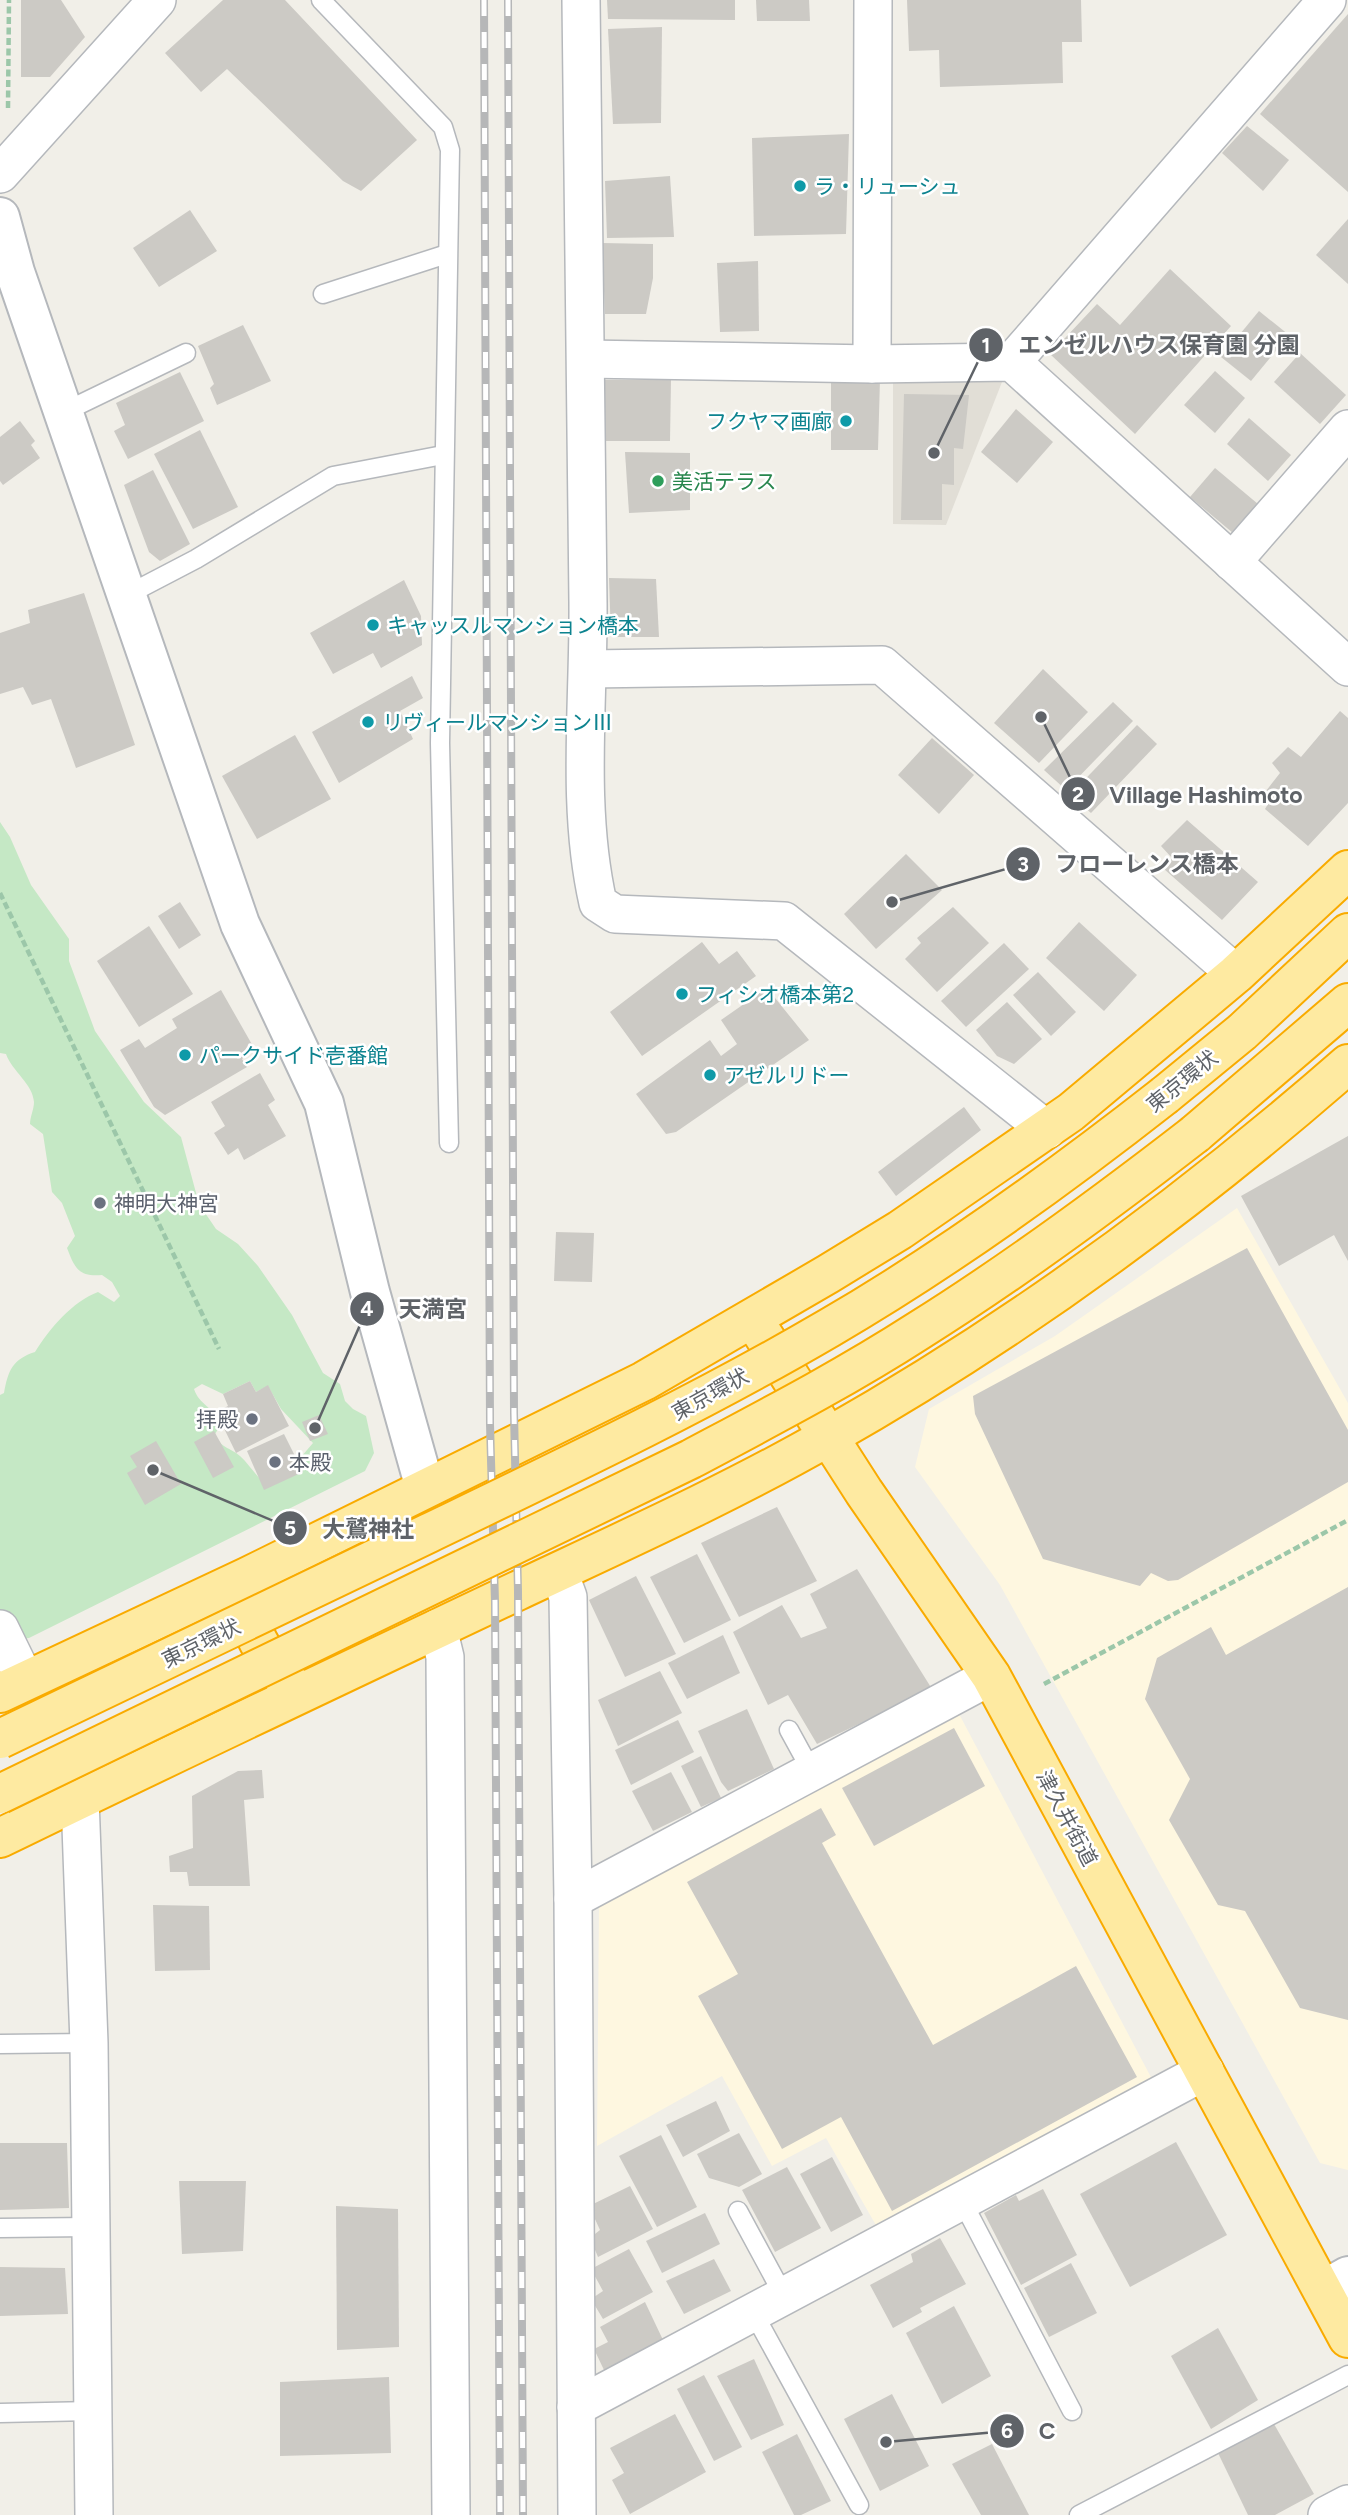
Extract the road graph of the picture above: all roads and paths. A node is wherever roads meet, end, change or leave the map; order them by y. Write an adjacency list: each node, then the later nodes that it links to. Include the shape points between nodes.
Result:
1 (9, 0): 7 (path, via 8,110)
2 (157, 0): 8 (street)
3 (321, 0): 10 (lane, via 447,134)
4 (581, 0): 13 (street)
5 (873, 0): 15 (street)
6 (1327, 0): 14 (street)
7 (16, 117)
8 (0, 174)
9 (0, 217): 16 (street)
10 (447, 254): 11 (lane); 18 (lane)
11 (323, 294)
12 (186, 353): 16 (lane)
13 (586, 359): 15 (street); 22 (street)
14 (1012, 362): 15 (street); 19 (street)
15 (872, 364)
16 (64, 412): 20 (street)
17 (1348, 429): 19 (street)
18 (443, 455): 20 (lane, via 333,476); 30 (lane, via 440,743)
19 (1231, 562): 21 (street)
20 (127, 595): 34 (street, via 240,924 324,1103)
21 (1348, 667)
22 (589, 669): 26 (street, via 882,665); 29 (street, via 586,790 598,903 615,914 784,921)
23 (1348, 870): 26 (highway)
24 (0, 892): 32 (path)
25 (1348, 933): 45 (highway, 東京環状, bridge, via 1242,1032 1165,1095 944,1256 829,1328 588,1456)
26 (1236, 974): 29 (highway)
27 (1348, 1003): 47 (highway, bridge, via 1195,1134 969,1298 785,1409 679,1465)
28 (1348, 1064): 33 (highway, via 1236,1159 1048,1298 940,1371)
29 (1046, 1130): 31 (highway, via 900,1230)
30 (449, 1143)
31 (753, 1320): 33 (highway, 津久井街道); 34 (highway, via 644,1381)
32 (219, 1349)
33 (827, 1437): 36 (highway); 40 (highway, 津久井街道)
34 (425, 1488): 37 (highway)
35 (1348, 1520): 41 (path)
36 (559, 1572): 38 (highway); 50 (street, via 568,1597)
37 (247, 1577): 42 (highway); 43 (highway, via 243,1604 266,1654 279,1678)
38 (438, 1628): 43 (highway); 69 (street, via 445,1657)
39 (0, 1629): 42 (street)
40 (991, 1676): 46 (street); 53 (highway, 津久井街道)
41 (1044, 1684)
42 (13, 1687)
43 (308, 1691): 48 (highway)
44 (789, 1730): 46 (lane)
45 (0, 1739)
46 (812, 1772): 50 (street)
47 (0, 1794)
48 (80, 1799): 49 (highway); 51 (street)
49 (0, 1838)
50 (573, 1899): 62 (street)
51 (89, 2043): 52 (lane); 56 (street)
52 (0, 2044)
53 (1205, 2071): 54 (street); 58 (highway, 津久井街道)
54 (962, 2201): 59 (street); 64 (lane)
55 (738, 2211): 59 (lane)
56 (89, 2227): 57 (lane); 63 (street)
57 (0, 2228)
58 (1335, 2283): 60 (highway, 津久井街道)
59 (769, 2304): 62 (street); 67 (lane)
60 (1348, 2337)
61 (1348, 2375): 71 (lane)
62 (576, 2407): 70 (street)
63 (92, 2411): 65 (lane); 68 (street)
64 (1072, 2411)
65 (0, 2413)
66 (1348, 2504): 72 (street)
67 (859, 2505)
68 (94, 2515)
69 (451, 2515)
70 (577, 2515)
71 (1079, 2515)
72 (1327, 2515)

